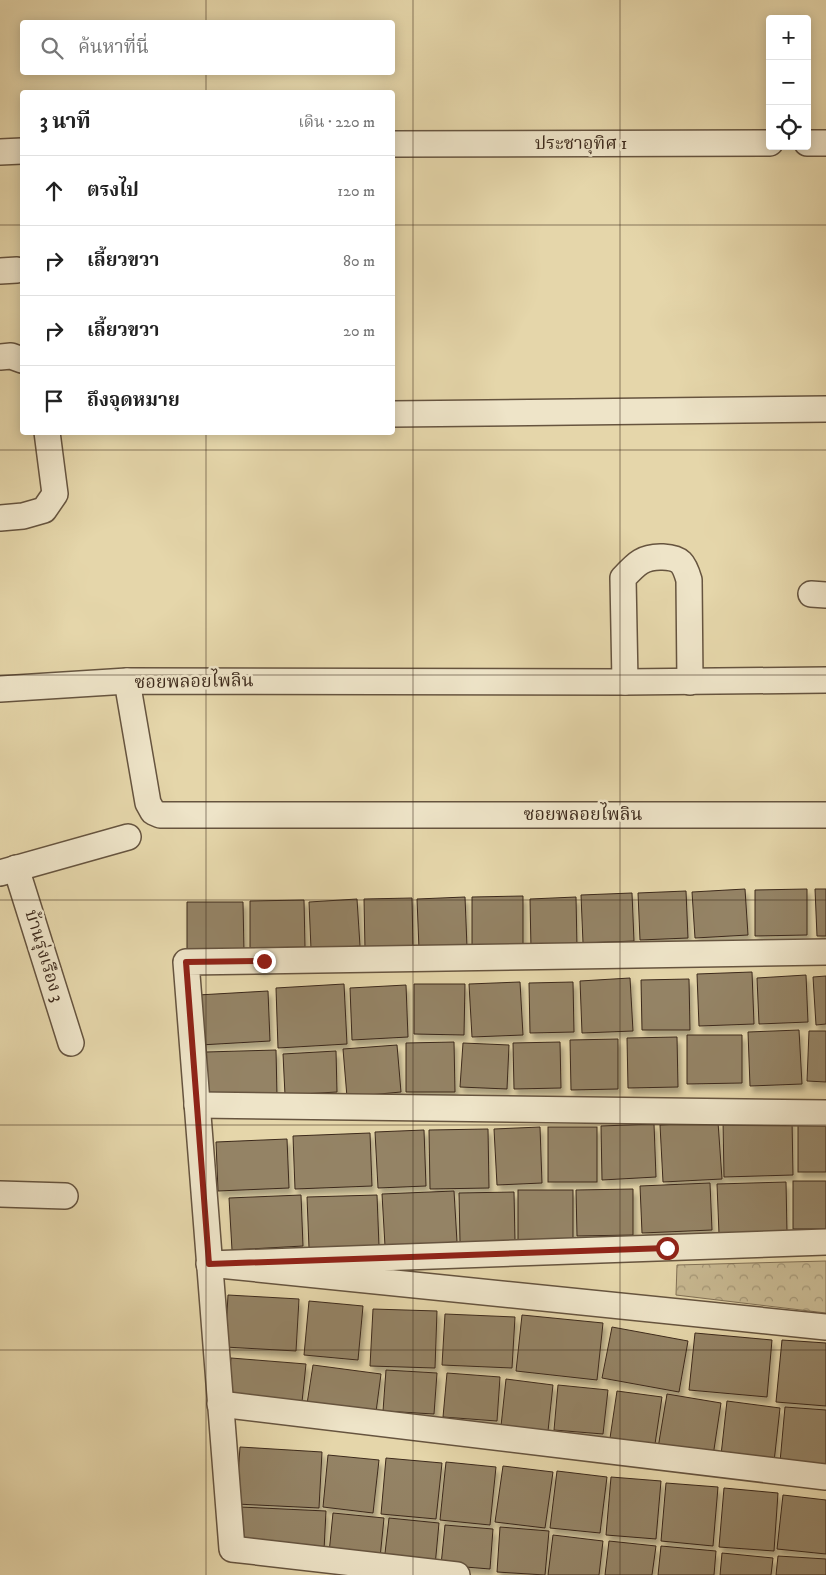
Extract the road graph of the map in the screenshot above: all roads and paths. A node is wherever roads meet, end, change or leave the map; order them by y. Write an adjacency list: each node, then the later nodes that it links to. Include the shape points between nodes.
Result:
1 (766, 143): 4 (street, ประชาอุทิศ 1)
2 (811, 143): 3 (street)
3 (826, 143)
4 (395, 144)
5 (20, 150): 6 (street)
6 (0, 152)
7 (0, 357): 8 (street)
8 (20, 359)
9 (826, 409): 10 (street)
10 (395, 414)
11 (47, 435): 12 (street, via 55,494 44,510)
12 (12, 517)
13 (826, 680): 16 (street, ซอยพลอยไพลิน)
14 (127, 681): 15 (street, ซอยพลอยไพลิน); 17 (street); 18 (street, ซอยพลอยไพลิน, via 148,803 153,812 160,815)
15 (625, 682): 16 (street, ซอยพลอยไพลิน); 16 (street, via 623,578 634,565 651,556 675,558 685,566 689,580)
16 (690, 682)
17 (0, 689)
18 (826, 815)
19 (128, 837): 20 (street)
20 (8, 870): 22 (street, บ้านรุ่งเรือง 3)
21 (826, 952): 23 (street, via 186,962)
22 (71, 1043)
23 (197, 1105): 24 (street); 28 (street)
24 (826, 1113)
25 (0, 1194): 26 (street)
26 (65, 1196)
27 (826, 1242): 28 (street)
28 (209, 1264): 29 (street); 30 (street)
29 (826, 1327)
30 (220, 1404): 31 (street); 32 (street, via 232,1549)
31 (826, 1477)
32 (457, 1575)

